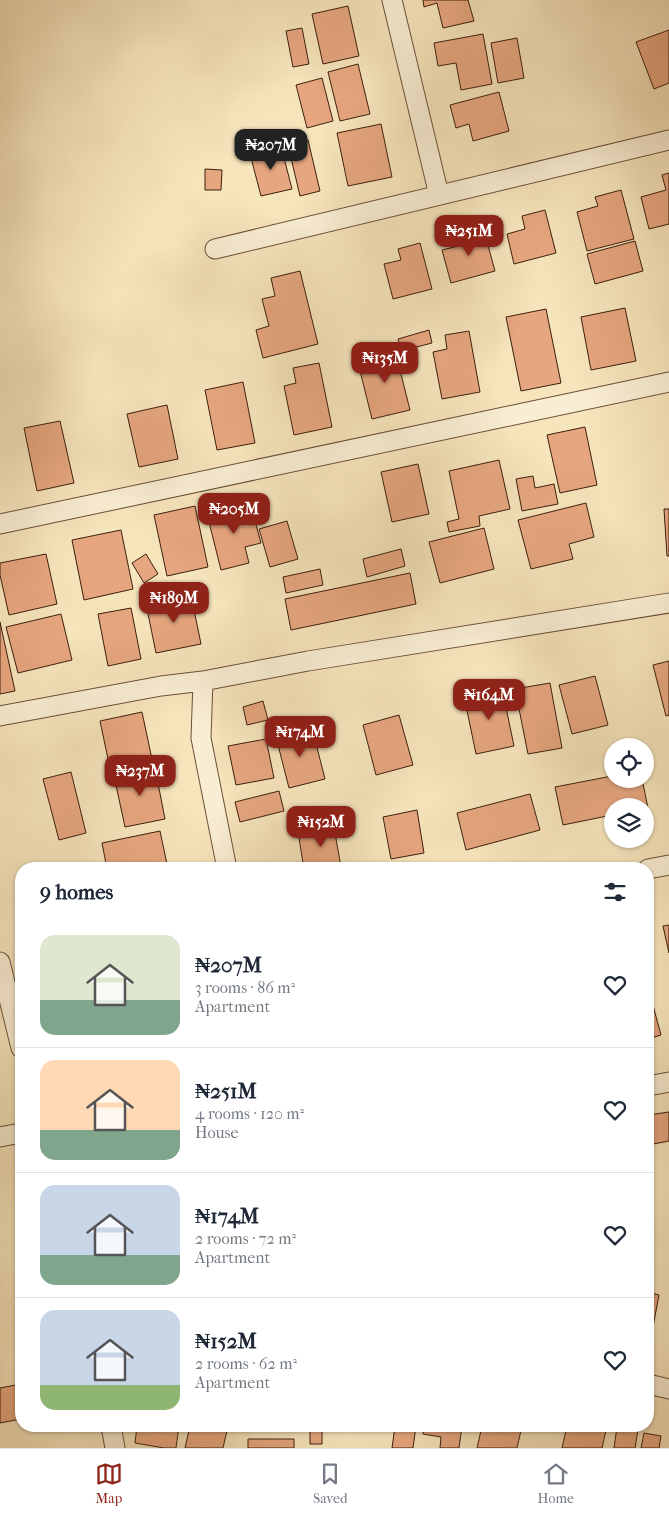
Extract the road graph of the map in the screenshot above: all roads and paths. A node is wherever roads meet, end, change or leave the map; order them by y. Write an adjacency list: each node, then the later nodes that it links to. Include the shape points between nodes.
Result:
1 (392, 0): 3 (street)
2 (669, 140): 3 (street)
3 (439, 195): 4 (street)
4 (215, 249)
5 (669, 382): 6 (street)
6 (0, 524)
7 (669, 603): 8 (street)
8 (203, 681): 9 (street); 10 (street, via 201,738)
9 (0, 716)
10 (226, 862)
11 (669, 865): 12 (street)
12 (654, 868)
13 (1, 970): 14 (street)
14 (15, 1025)
15 (669, 1082): 16 (street)
16 (654, 1085)
17 (15, 1134): 18 (street)
18 (0, 1137)
19 (654, 1385): 20 (street)
20 (669, 1389)
21 (111, 1432): 22 (street)
22 (115, 1448)

